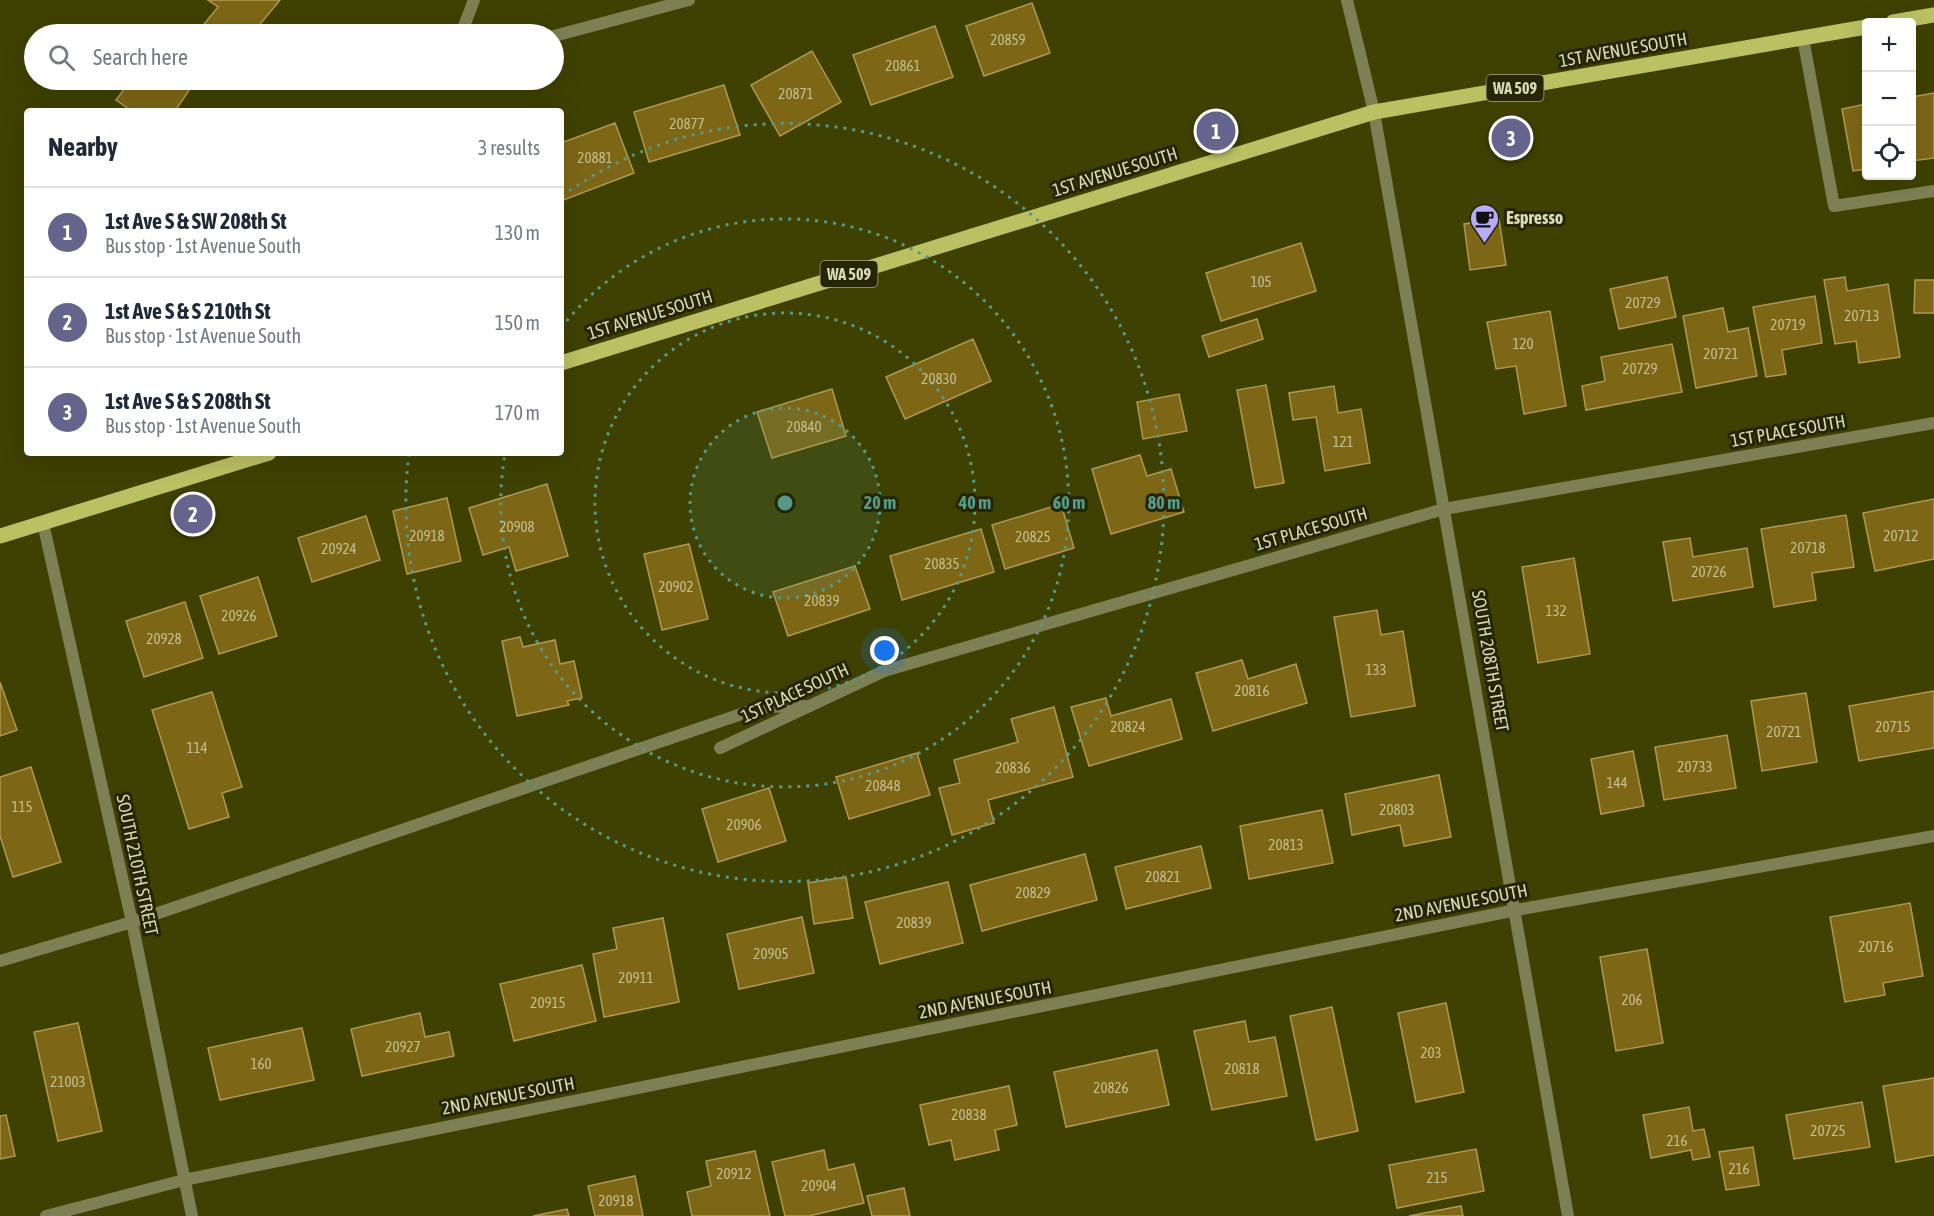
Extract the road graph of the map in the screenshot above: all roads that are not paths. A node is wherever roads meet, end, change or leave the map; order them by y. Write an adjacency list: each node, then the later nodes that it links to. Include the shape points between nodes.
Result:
1 (474, 0): 6 (street)
2 (688, 0): 8 (street)
3 (1347, 0): 10 (street, SOUTH 208TH STREET)
4 (1934, 15): 5 (main road)
5 (1916, 18)
6 (465, 24)
7 (1862, 28): 9 (main road, 1ST AVENUE SOUTH / WA 509)
8 (564, 33)
9 (1803, 38): 10 (main road, 1ST AVENUE SOUTH / WA 509); 11 (street, via 1834,206)
10 (1374, 112): 12 (main road, 1ST AVENUE SOUTH / WA 509); 15 (street, SOUTH 208TH STREET)
11 (1934, 191)
12 (564, 362)
13 (1934, 423): 15 (street, 1ST PLACE SOUTH)
14 (259, 456): 16 (main road)
15 (1444, 509): 18 (street, 1ST PLACE SOUTH, via 884,671); 21 (street, SOUTH 208TH STREET)
16 (43, 523): 17 (main road); 22 (street, SOUTH 210TH STREET)
17 (0, 536)
18 (810, 706): 19 (street, 1ST PLACE SOUTH); 22 (street, via 762,707)
19 (720, 748)
20 (1934, 836): 21 (street, 2ND AVENUE SOUTH)
21 (1516, 910): 24 (street, 2ND AVENUE SOUTH); 27 (street, SOUTH 208TH STREET)
22 (132, 922): 23 (street); 24 (street, SOUTH 210TH STREET)
23 (0, 961)
24 (184, 1180): 25 (street, 2ND AVENUE SOUTH); 26 (street, SOUTH 210TH STREET)
25 (46, 1216)
26 (192, 1216)
27 (1568, 1216)

